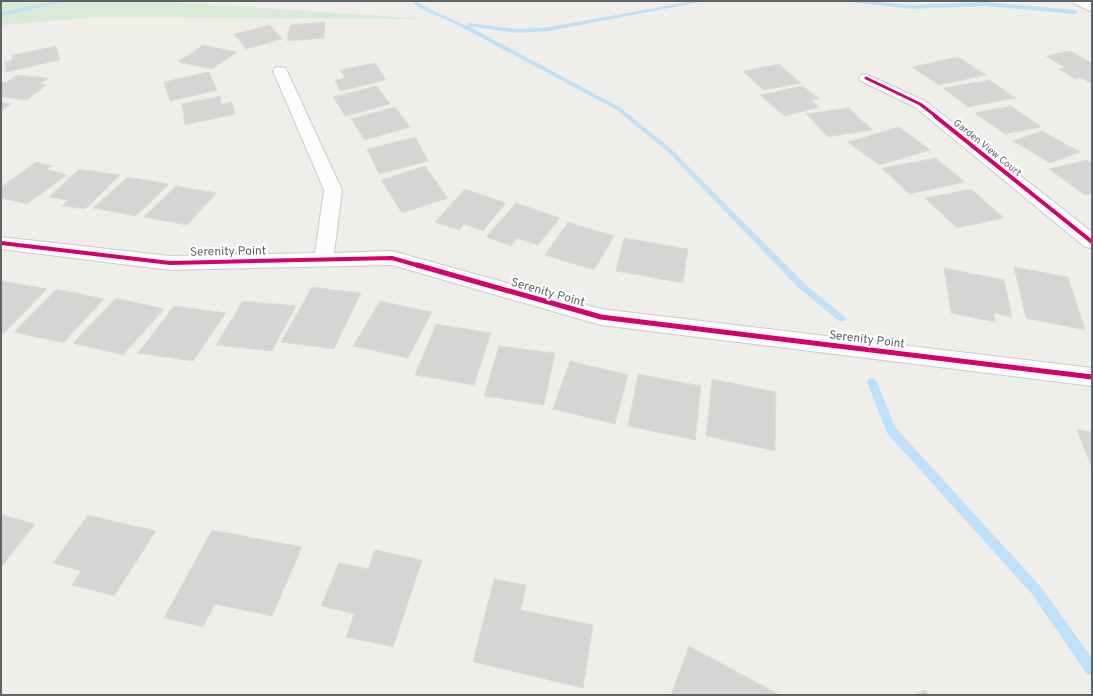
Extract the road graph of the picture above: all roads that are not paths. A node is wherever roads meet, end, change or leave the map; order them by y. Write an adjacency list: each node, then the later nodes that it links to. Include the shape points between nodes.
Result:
1 (1079, 1): 2 (street)
2 (1092, 8)
3 (280, 71): 7 (street, via 333,190)
4 (866, 78): 5 (street, Garden View Court, via 920,104)
5 (1092, 242)
6 (1, 243): 7 (street, Serenity Point, via 170,263)
7 (324, 259): 8 (street, Serenity Point, via 392,258 601,317)
8 (1092, 377)

